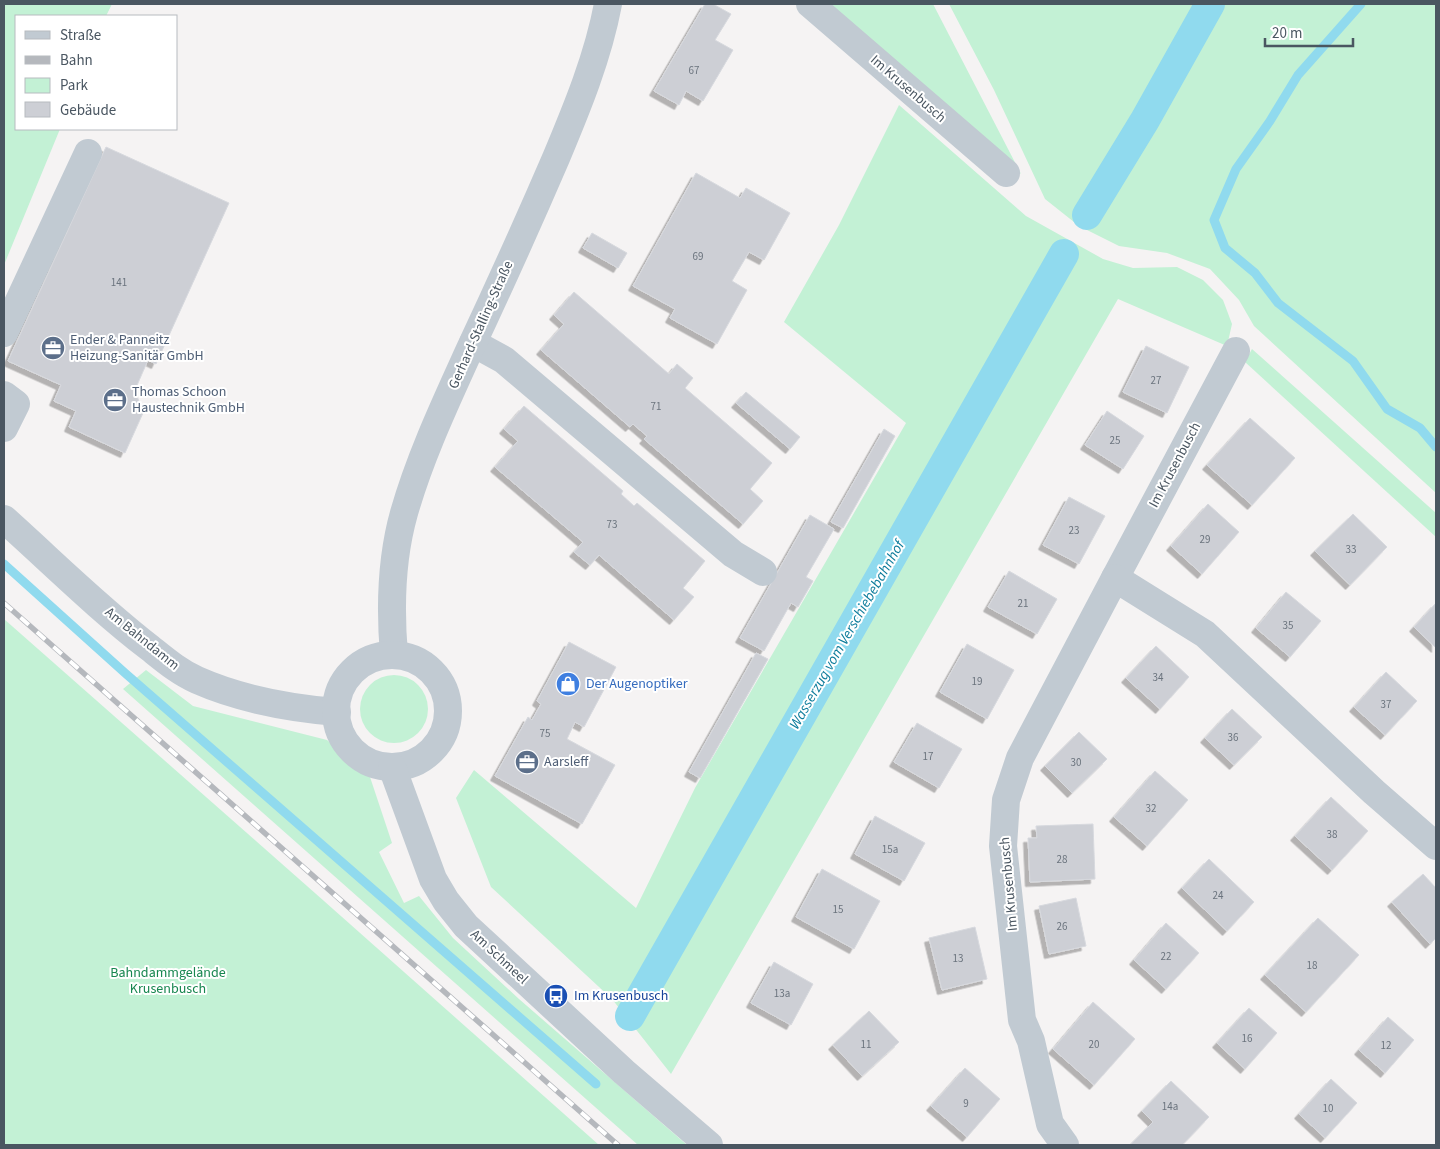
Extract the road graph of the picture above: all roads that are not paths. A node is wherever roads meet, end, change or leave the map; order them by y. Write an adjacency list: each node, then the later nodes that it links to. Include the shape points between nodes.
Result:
1 (608, 4): 6 (street, Gerhard-Stalling-Straße, via 572,120)
2 (810, 4): 4 (street, Im Krusenbusch)
3 (88, 153): 5 (street)
4 (1006, 173)
5 (4, 333)
6 (473, 343): 11 (street, via 504,360 733,554); 13 (street, Gerhard-Stalling-Straße, via 424,456 404,514 392,581)
7 (1236, 351): 12 (street, Im Krusenbusch)
8 (4, 395): 9 (street, via 16,404)
9 (4, 428)
10 (4, 519): 14 (street, Am Bahndamm, via 132,635 195,679 256,701)
11 (763, 572)
12 (1114, 578): 16 (street, via 1205,634); 18 (street, Im Krusenbusch, via 1020,758 1006,800 1003,846 1022,1020 1032,1041 1050,1124)
13 (394, 655): 14 (street, via 377,657 350,675 339,694); 15 (street, via 413,659 437,677 447,698 448,710 442,736 433,749 409,765)
14 (337, 712): 15 (street, via 339,730 348,746 361,758)
15 (392, 767): 17 (street, Am Schmeel, via 433,879 466,926 624,1072)
16 (1436, 846)
17 (709, 1145)
18 (1065, 1145)

